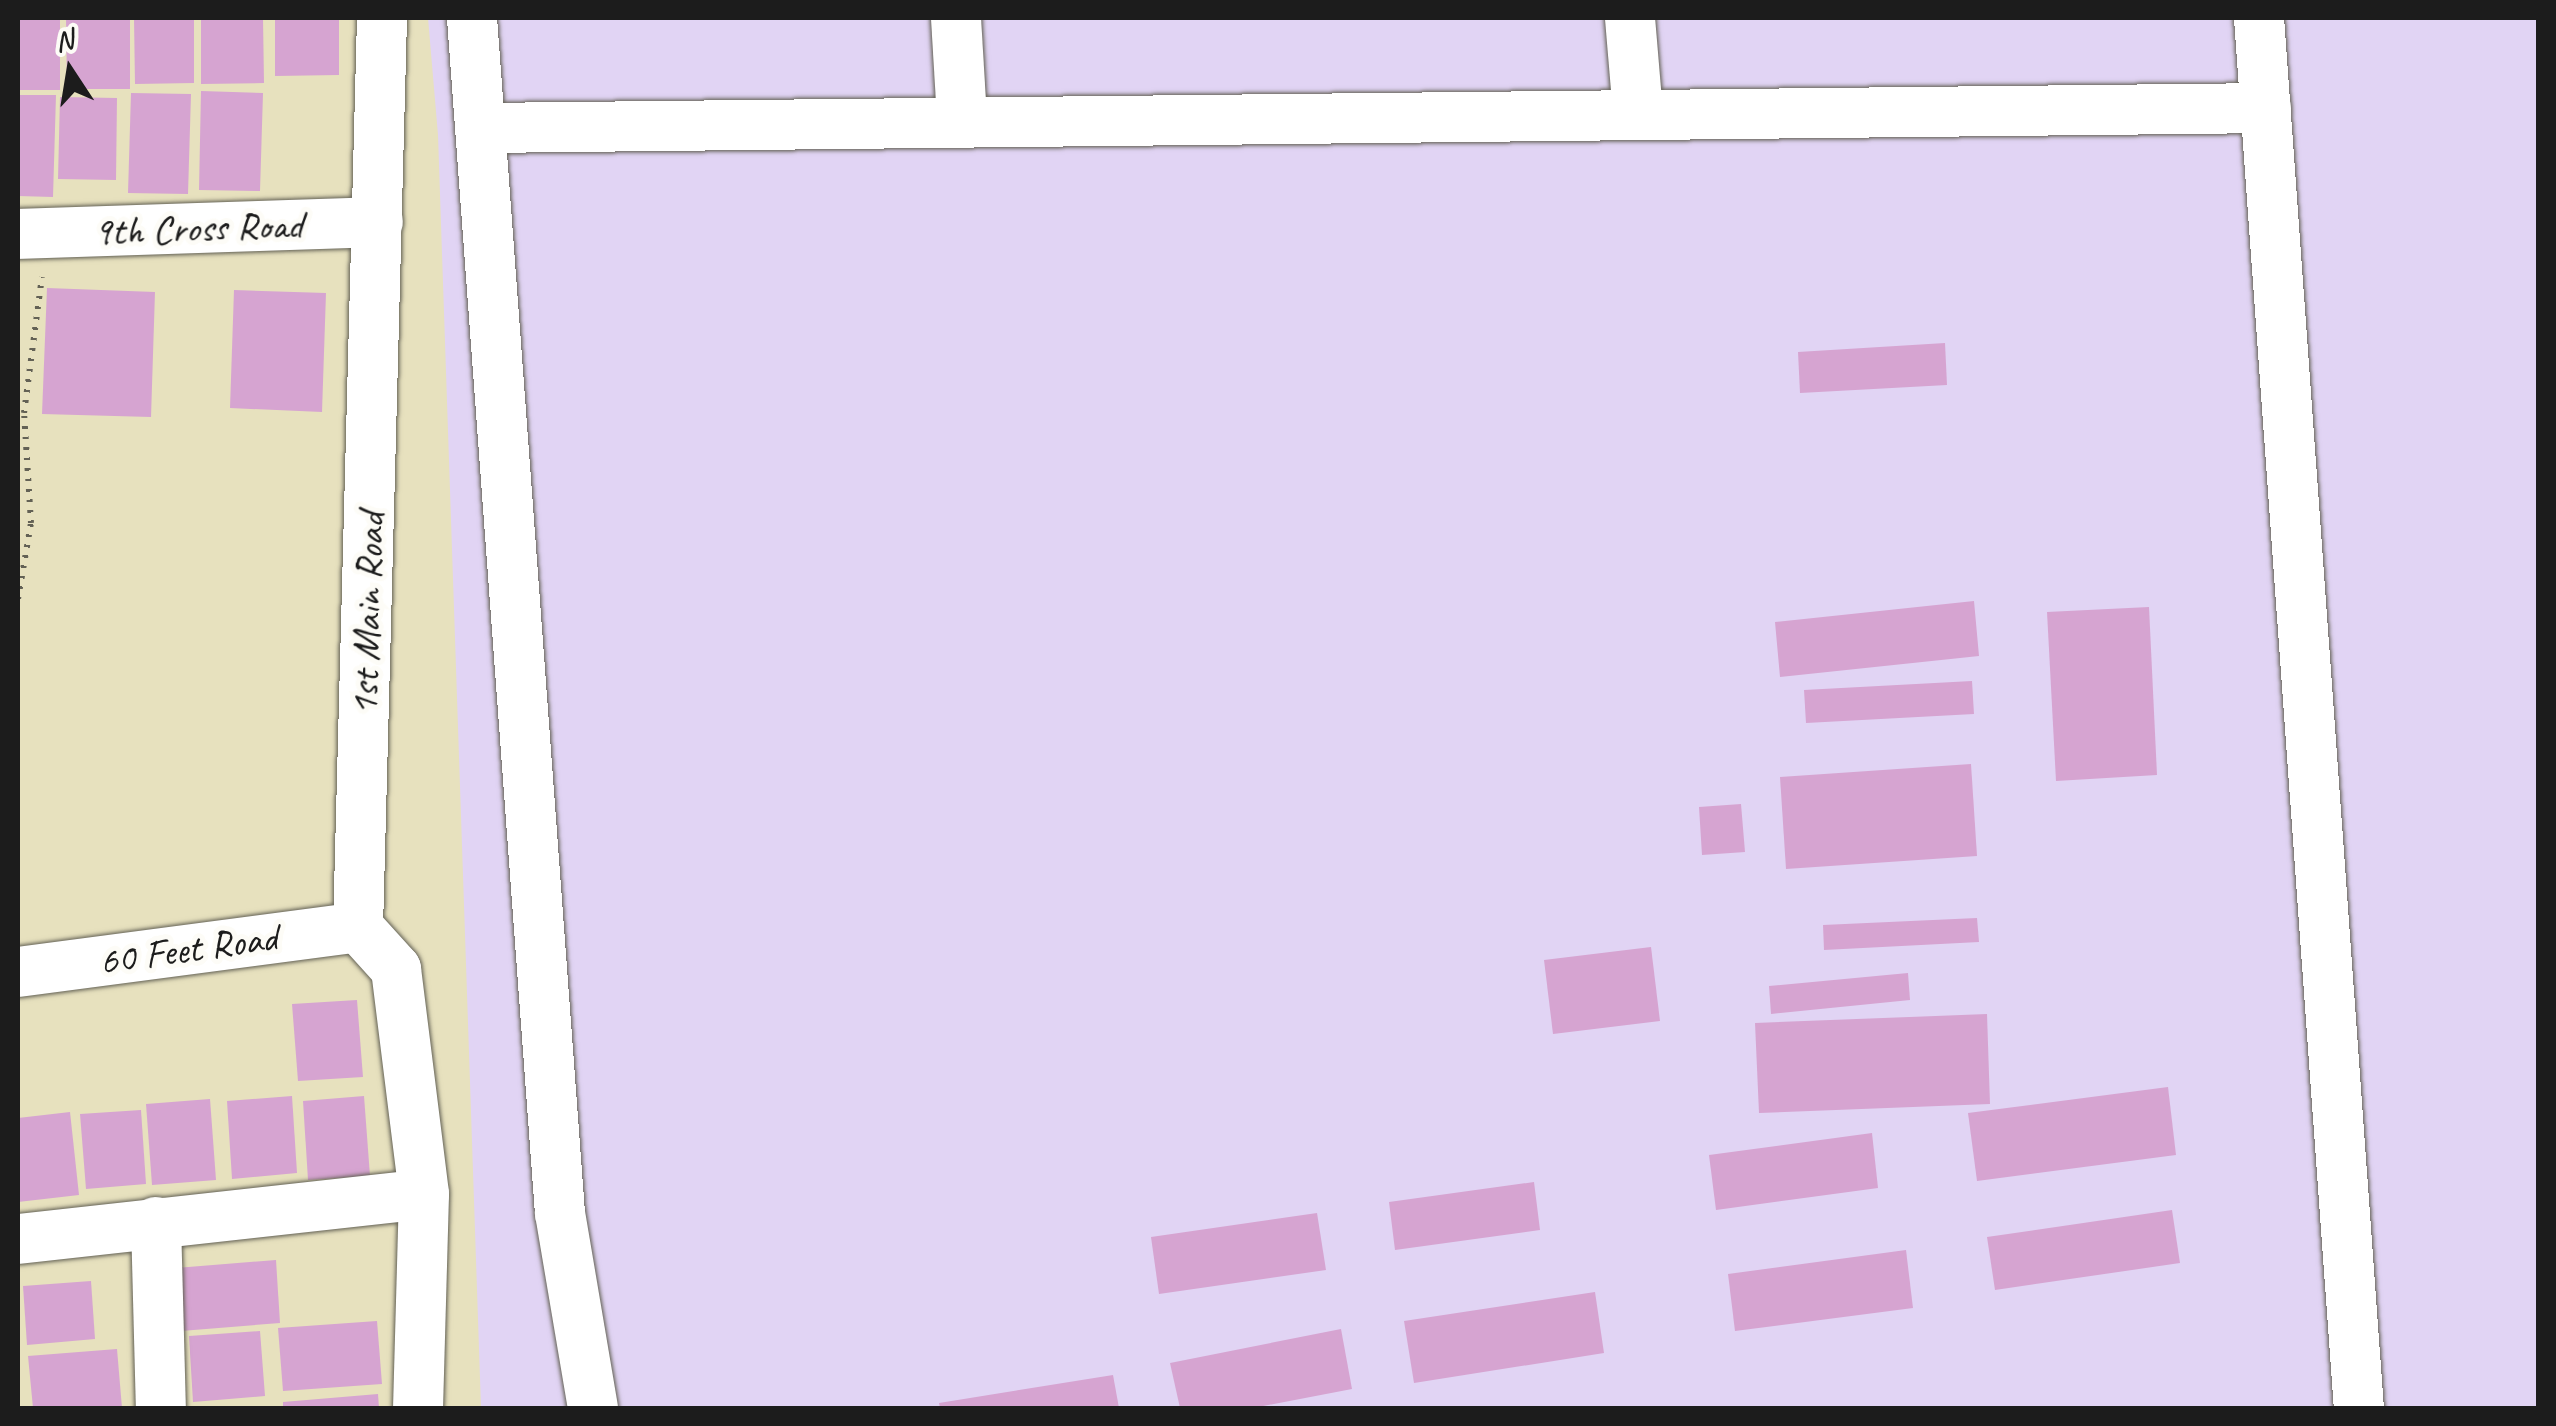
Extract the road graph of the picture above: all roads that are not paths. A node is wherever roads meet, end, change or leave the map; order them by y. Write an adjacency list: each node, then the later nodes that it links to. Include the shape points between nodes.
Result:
1 (382, 18): 10 (street, 1st Main Road)
2 (472, 18): 9 (street)
3 (956, 18): 8 (street)
4 (1630, 18): 7 (street)
5 (2259, 18): 6 (street)
6 (2266, 108): 7 (street); 20 (street)
7 (1638, 114): 8 (street)
8 (962, 120): 9 (street)
9 (482, 128): 19 (street, via 560,1214)
10 (378, 222): 11 (street, 9th Cross Road); 12 (street, 1st Main Road)
11 (32, 233)
12 (358, 927): 13 (street, 60 Feet Road); 14 (street, via 396,968)
13 (18, 972)
14 (424, 1194): 15 (street); 18 (street)
15 (156, 1222): 16 (street); 17 (street)
16 (18, 1239)
17 (161, 1408)
18 (418, 1408)
19 (593, 1408)
20 (2360, 1408)

